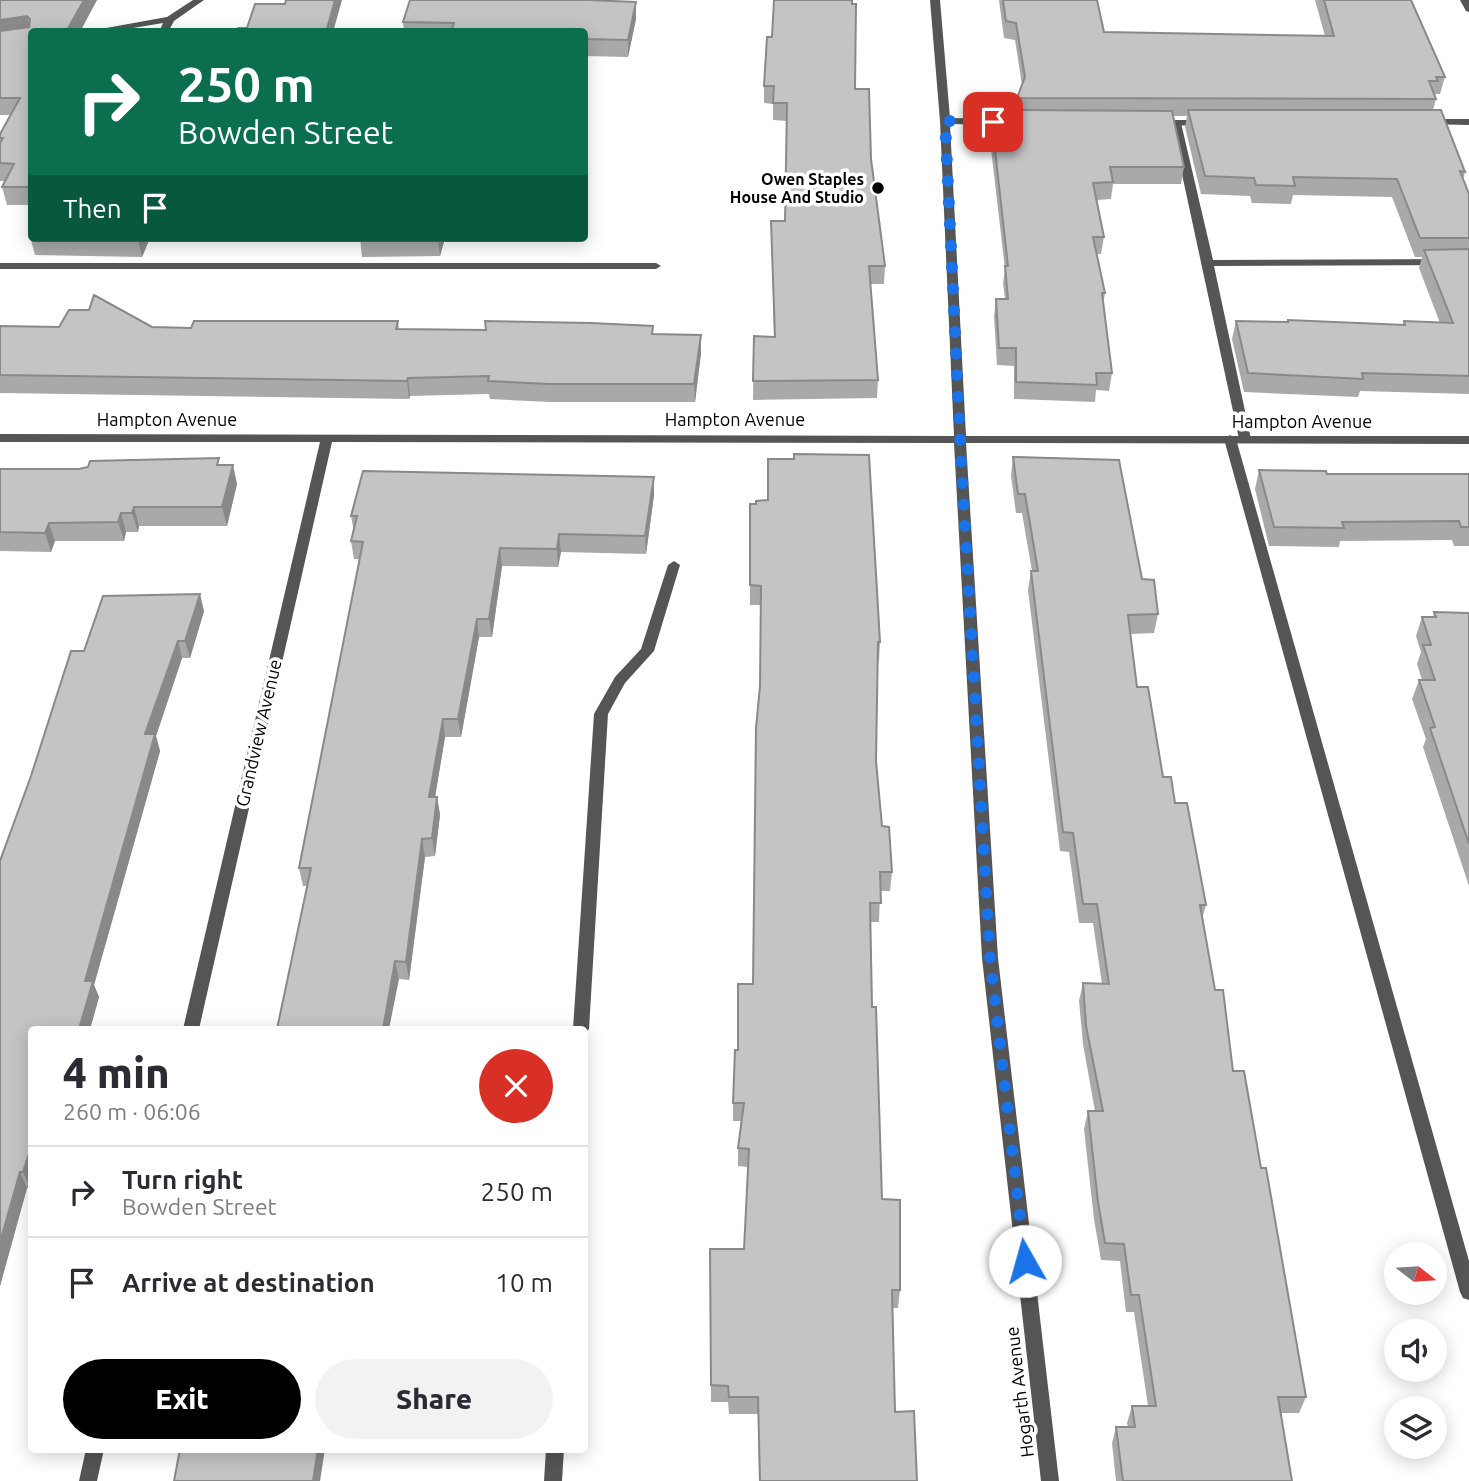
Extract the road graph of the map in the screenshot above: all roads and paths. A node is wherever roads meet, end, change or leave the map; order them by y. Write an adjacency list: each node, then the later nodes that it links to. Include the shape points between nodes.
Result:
1 (199, 0): 5 (street)
2 (935, 0): 8 (street, Hogarth Avenue)
3 (1465, 0): 4 (street)
4 (1469, 9)
5 (170, 19): 6 (street); 7 (street)
6 (113, 28)
7 (165, 28)
8 (945, 121): 9 (street); 21 (street, Hogarth Avenue)
9 (1037, 122)
10 (1413, 122): 11 (street)
11 (1469, 122)
12 (1148, 123): 13 (street)
13 (1176, 123): 14 (street); 16 (street)
14 (1218, 123)
15 (1469, 262): 16 (street)
16 (1208, 263): 22 (street)
17 (0, 266): 18 (street)
18 (656, 266)
19 (0, 438): 20 (street, Hampton Avenue)
20 (327, 438): 21 (street, Hampton Avenue); 25 (street, Grandview Avenue)
21 (960, 438): 22 (street, Hampton Avenue); 32 (street, Hogarth Avenue, via 990,958)
22 (1238, 439): 23 (street, Hampton Avenue); 27 (street)
23 (1469, 440)
24 (674, 565): 26 (street, via 647,651 620,680 601,714)
25 (192, 1026)
26 (581, 1026)
27 (1469, 1292)
28 (94, 1453): 30 (street)
29 (555, 1453): 31 (street)
30 (88, 1481)
31 (553, 1481)
32 (1050, 1481)

